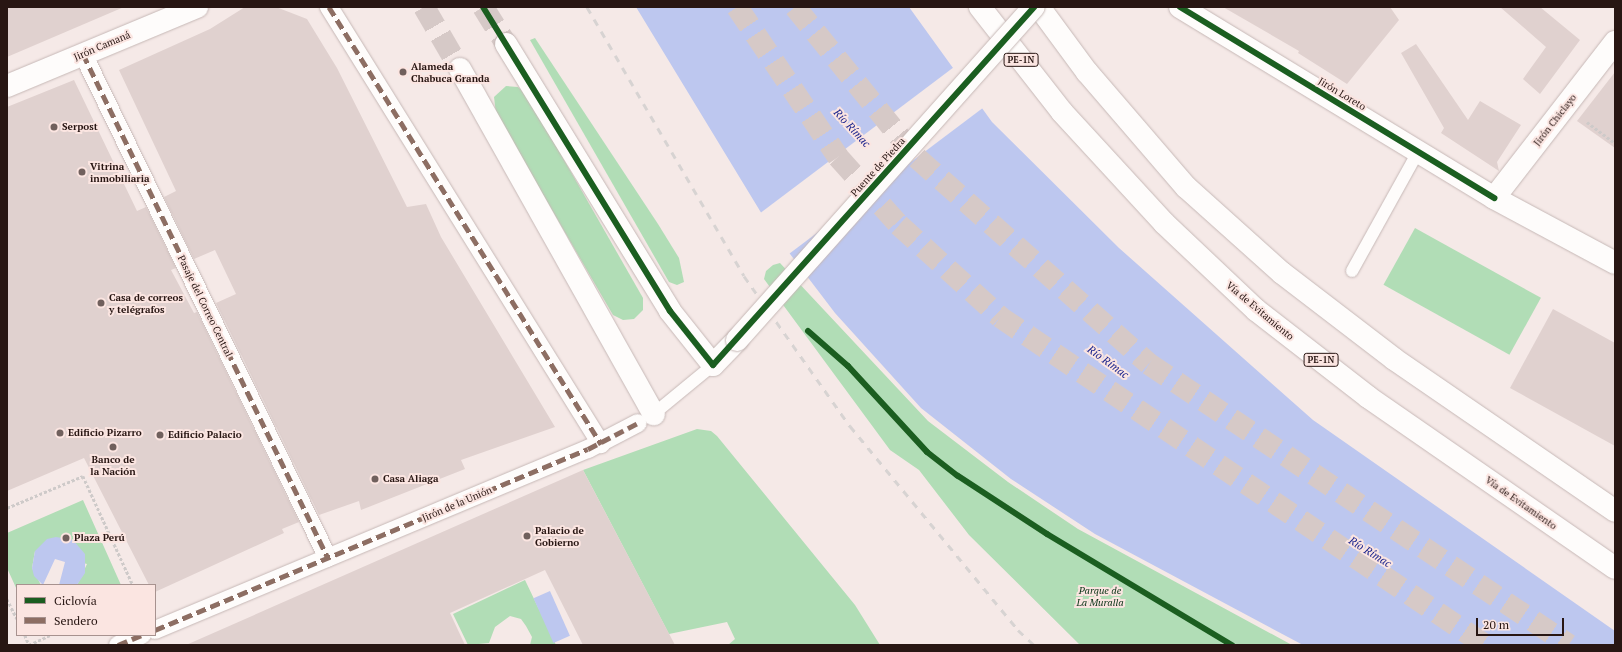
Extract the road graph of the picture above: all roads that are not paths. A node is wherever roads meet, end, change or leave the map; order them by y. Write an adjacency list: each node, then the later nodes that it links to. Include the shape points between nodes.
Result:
1 (197, 7): 9 (main road, Jirón Camaná)
2 (329, 7): 19 (street)
3 (980, 7): 22 (main road, Vía de Evitamiento / PE-1N, via 1062,112 1164,223 1256,310 1368,397)
4 (1034, 7): 16 (main road, Puente de Piedra, bridge)
5 (1039, 7): 20 (main road, via 1087,72 1186,187 1282,273 1394,359)
6 (1180, 7): 12 (main road, Jirón Loreto)
7 (1615, 42): 13 (main road, Jirón Chiclayo)
8 (506, 44): 17 (main road, via 670,311)
9 (83, 54): 11 (main road, Jirón Camaná); 21 (street, Pasaje del Correo Central)
10 (460, 69): 18 (main road)
11 (7, 86)
12 (1418, 152): 13 (main road, Jirón Loreto); 15 (lane)
13 (1494, 198): 14 (main road, Jirón Loreto)
14 (1615, 263)
15 (1352, 271)
16 (737, 340): 17 (main road, Jirón de la Unión)
17 (713, 365): 18 (lane, Jirón de la Unión)
18 (646, 419): 19 (street, Jirón de la Unión)
19 (601, 444): 21 (street, Jirón de la Unión)
20 (1615, 512)
21 (328, 558): 23 (street, Jirón de la Unión)
22 (1615, 568)
23 (156, 630)
24 (140, 636): 25 (street)
25 (118, 645)

